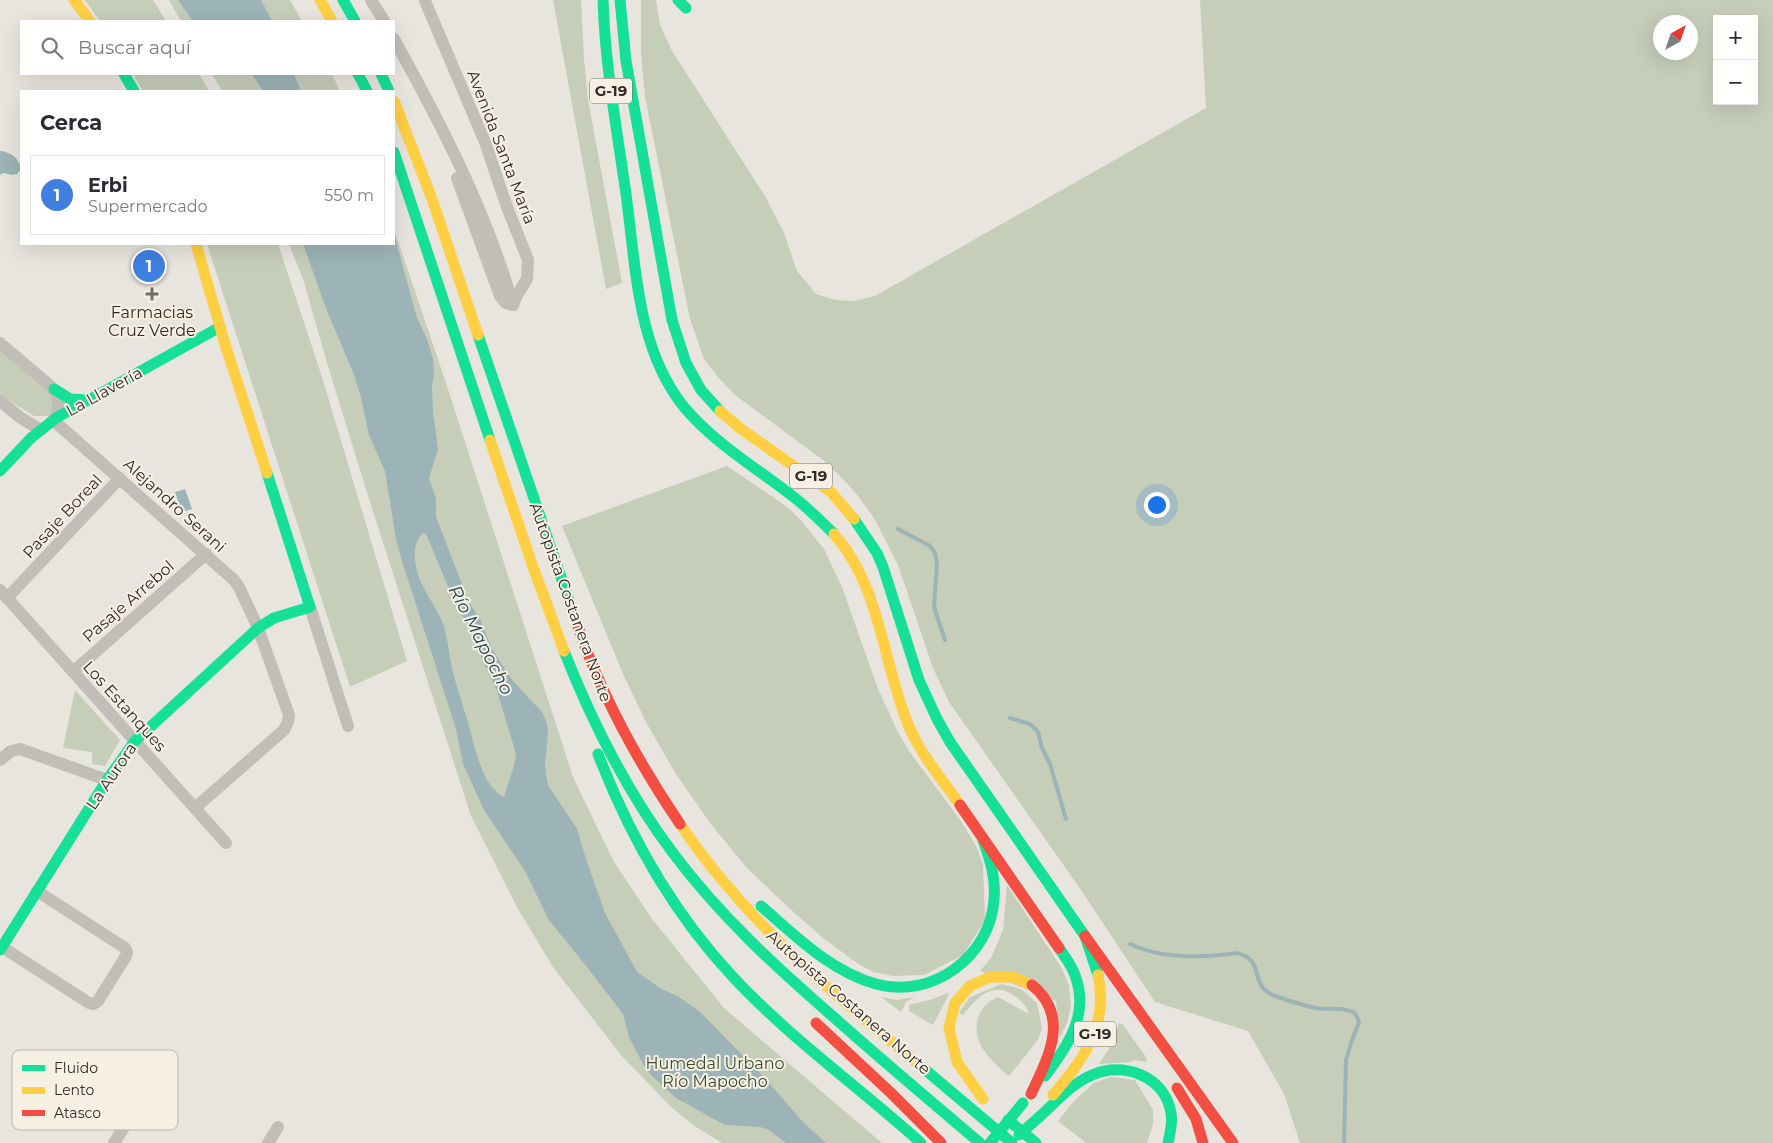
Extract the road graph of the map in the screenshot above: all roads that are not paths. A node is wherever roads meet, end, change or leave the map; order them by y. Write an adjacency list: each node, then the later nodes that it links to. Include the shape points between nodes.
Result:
1 (74, 0): 8 (main road)
2 (320, 0): 9 (main road)
3 (343, 0): 10 (main road)
4 (372, 0): 11 (street)
5 (603, 0): 43 (main road, G-19, via 606,50 642,305 655,357 669,384 701,425 806,505 831,529 852,557 870,595 906,719 928,760)
6 (620, 0): 49 (main road, G-19, via 626,61 665,281 676,336 686,363 701,390 718,409 831,492 861,527 883,567 915,669 937,719)
7 (425, 2): 12 (street, Avenida Santa María, via 485,142 528,260 527,279 514,305 500,296 466,198 424,95)
8 (89, 20)
9 (331, 20)
10 (354, 20)
11 (383, 20)
12 (395, 41)
13 (125, 75): 16 (main road)
14 (359, 75): 17 (main road)
15 (381, 75): 18 (main road)
16 (133, 90)
17 (366, 90)
18 (389, 90)
19 (395, 104): 45 (main road, Autopista Costanera Norte, via 428,190 589,658 613,713 652,784)
20 (395, 155): 36 (main road, Autopista Costanera Norte)
21 (196, 245): 22 (main road)
22 (220, 327): 25 (main road, La Llavería); 33 (main road)
23 (0, 343): 24 (street)
24 (54, 389): 25 (main road, via 70,398); 27 (street, via 59,403)
25 (88, 400): 27 (main road, La Llavería)
26 (0, 401): 28 (street)
27 (55, 419): 28 (main road, La Llavería); 30 (street, Alejandro Serani)
28 (41, 430): 29 (main road, La Llavería)
29 (0, 471)
30 (120, 478): 31 (street, Alejandro Serani); 32 (street, Pasaje Boreal)
31 (206, 554): 34 (street, Alejandro Serani, via 239,587); 35 (street, Pasaje Arrebol)
32 (3, 594): 35 (street, Los Estanques)
33 (310, 607): 34 (main road, La Aurora, via 274,618); 37 (street)
34 (258, 628): 38 (main road, La Aurora); 41 (street, Alejandro Serani, via 289,715 288,722 284,730)
35 (73, 672): 38 (street, Los Estanques)
36 (573, 677): 42 (main road, Autopista Costanera Norte, via 612,756); 66 (main road, via 590,734 625,820 647,863 676,908 750,995)
37 (348, 726)
38 (134, 740): 40 (main road, La Aurora); 41 (street, Los Estanques)
39 (0, 760): 40 (street, via 11,751 20,750)
40 (107, 780): 47 (main road, La Aurora)
41 (195, 808): 44 (street, Los Estanques)
42 (654, 826): 46 (main road); 68 (main road, Autopista Costanera Norte, via 710,900 756,948)
43 (982, 840): 45 (main road, via 992,863 995,886 991,919 983,939 962,964 943,977 922,985 900,988 864,981 839,969); 57 (main road, G-19, via 1059,947 1076,978 1081,1001 1075,1032)
44 (226, 843)
45 (703, 857): 48 (main road, Autopista Costanera Norte)
46 (674, 873)
47 (37, 891): 50 (main road, La Aurora); 50 (street, via 125,948 126,956 98,1002 89,1003)
48 (771, 935): 52 (main road); 62 (main road, Autopista Costanera Norte, via 836,995)
49 (1085, 936): 51 (main road); 59 (main road, G-19, via 1095,960 1101,989 1098,1026 1083,1058)
50 (1, 948)
51 (1101, 958): 54 (main road, via 1128,1011); 72 (main road)
52 (843, 985)
53 (810, 1017): 67 (main road)
54 (1155, 1053)
55 (947, 1069): 58 (main road)
56 (1171, 1078): 71 (main road, via 1196,1119)
57 (1027, 1098): 58 (main road, via 1047,1060 1053,1039 1050,1008 1037,989 1024,980 995,975 982,978 968,987 955,1003 950,1021 951,1040 958,1063); 69 (main road, G-19, bridge)
58 (991, 1105): 63 (main road)
59 (1037, 1117): 62 (main road, bridge); 70 (main road, via 1085,1078 1110,1069 1129,1070 1148,1078 1166,1097 1172,1120)
60 (278, 1127): 65 (street)
61 (122, 1130): 64 (street)
62 (1015, 1140)
63 (1036, 1142)
64 (114, 1143)
65 (268, 1143)
66 (921, 1143)
67 (941, 1143)
68 (980, 1143)
69 (990, 1143)
70 (1168, 1143)
71 (1203, 1143)
72 (1233, 1143)

